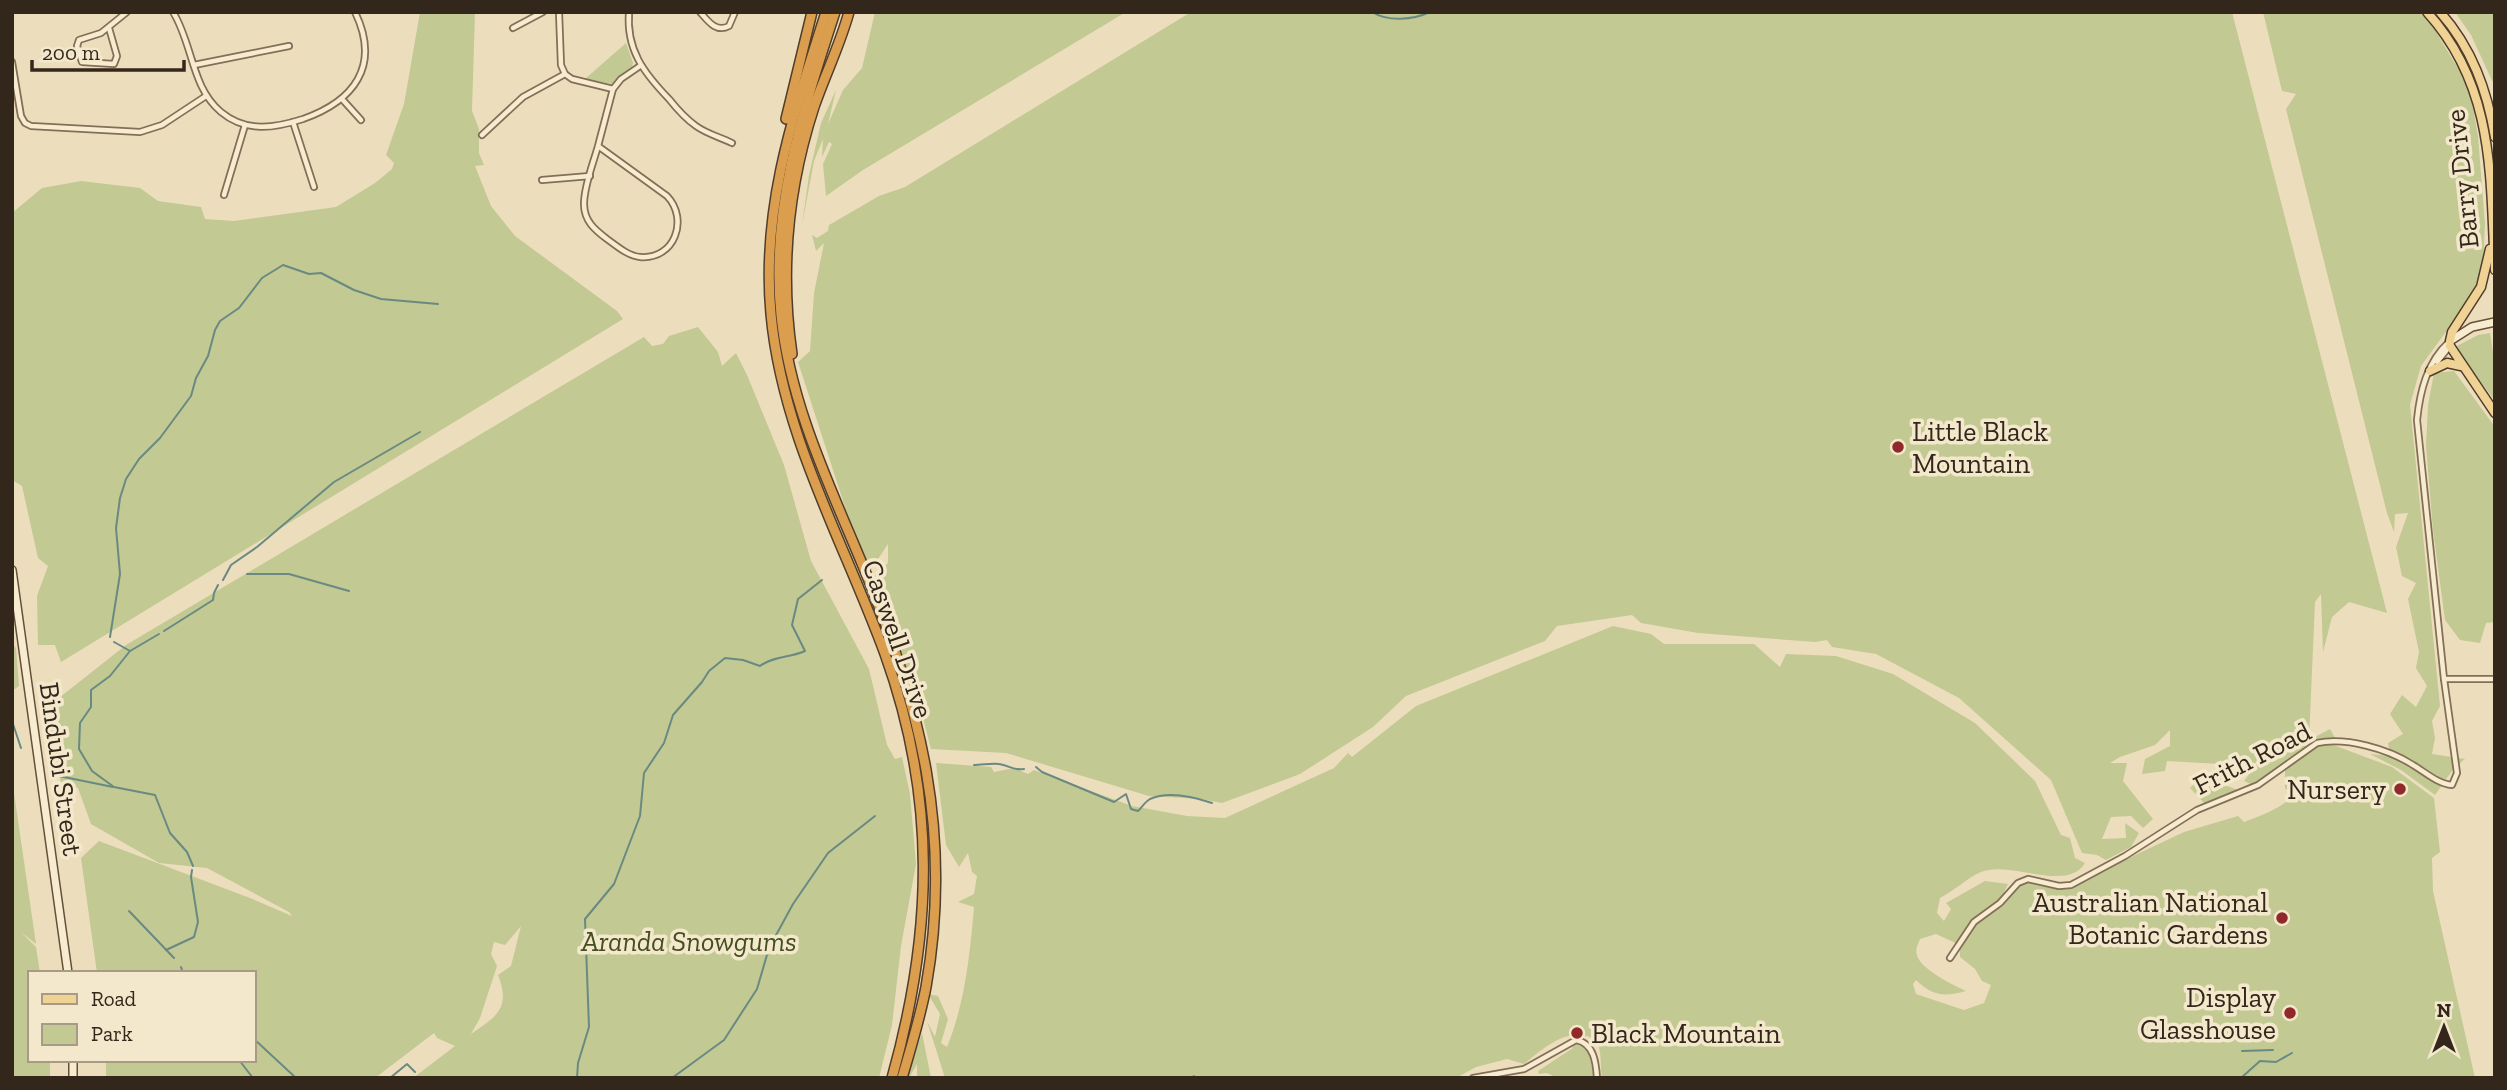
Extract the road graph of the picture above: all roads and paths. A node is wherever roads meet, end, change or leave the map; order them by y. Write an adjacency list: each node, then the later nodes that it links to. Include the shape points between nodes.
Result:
1 (127, 12): 15 (street)
2 (173, 12): 19 (street)
3 (355, 12): 24 (street, via 363,36 363,60 356,82)
4 (543, 12): 16 (street)
5 (559, 12): 21 (street)
6 (629, 12): 20 (street, via 631,44)
7 (700, 12): 8 (street, via 721,29 729,26)
8 (735, 12)
9 (812, 12): 36 (highway, via 776,164)
10 (826, 12): 36 (highway, via 785,145)
11 (835, 12): 44 (highway, via 790,163 779,271 788,365)
12 (851, 12): 44 (highway, via 819,93 799,162 787,249 795,370)
13 (2427, 12): 37 (main road, Barry Drive, via 2462,62 2479,102)
14 (2440, 12): 29 (main road, Barry Drive, via 2479,74)
15 (109, 28): 15 (street, via 117,56 114,64 82,62 79,40)
16 (513, 28)
17 (289, 46): 19 (street)
18 (12, 62): 23 (street, via 21,116 31,125 140,132 162,125)
19 (194, 65): 23 (street)
20 (640, 66): 22 (street); 30 (street, via 692,124)
21 (565, 74): 22 (street); 28 (street, via 523,97)
22 (613, 89): 31 (street)
23 (207, 96): 27 (street, via 224,114)
24 (342, 99): 25 (street); 26 (street, via 323,112)
25 (361, 120)
26 (292, 122): 27 (street, via 269,127); 34 (street)
27 (245, 125): 35 (street)
28 (482, 135)
29 (2495, 137)
30 (732, 143)
31 (598, 146): 32 (street); 32 (street, via 670,199 678,216 672,243 657,254 640,257 596,231 584,204)
32 (590, 176): 33 (street)
33 (542, 180)
34 (314, 187)
35 (224, 195)
36 (771, 223): 50 (highway, Caswell Drive, via 771,312 783,386 802,448 884,653 906,723 918,786 924,897 918,962)
37 (2492, 226): 38 (main road, Barry Drive); 40 (main road, via 2484,279 2452,332)
38 (2495, 270)
39 (2493, 323): 40 (main road, Frith Road)
40 (2450, 344): 41 (main road); 42 (street, Frith Road)
41 (2463, 368): 42 (main road, via 2446,363); 43 (main road)
42 (2430, 371): 46 (street, Frith Road, via 2420,393 2417,420)
43 (2495, 413)
44 (828, 482): 51 (highway, Caswell Drive, via 906,681 928,773 934,915 927,975)
45 (12, 570): 49 (main road, Bindubi Street)
46 (2444, 679): 47 (street); 48 (street, Frith Road, via 2457,773 2452,785 2410,762 2355,743 2317,743 2258,785 2197,810 2071,885 2028,879 2018,883 1974,922)
47 (2495, 679)
48 (1950, 958)
49 (68, 971)
50 (892, 1078)
51 (902, 1078)
52 (1473, 1078): 53 (street, via 1524,1069 1576,1040 1590,1047)
53 (1597, 1078)

